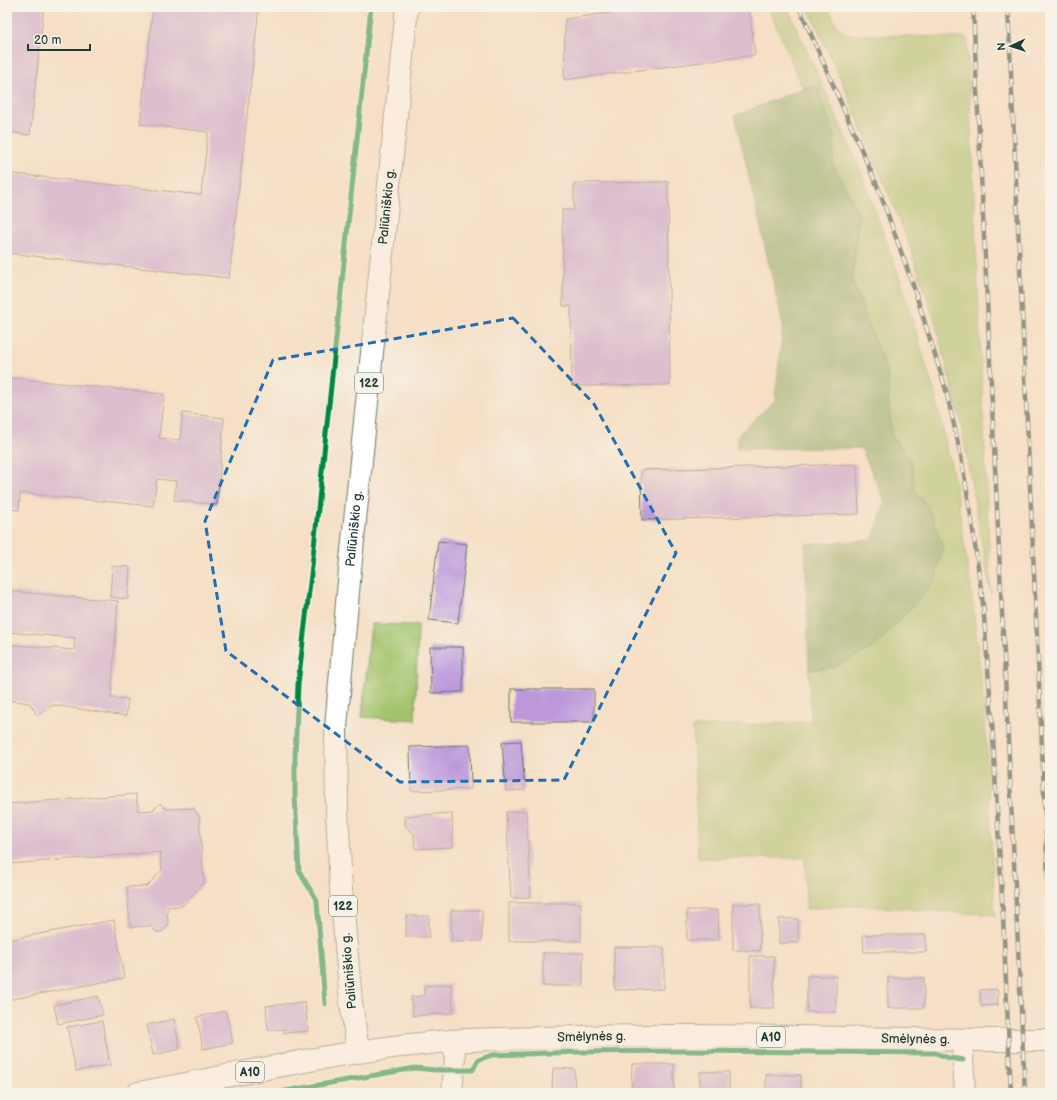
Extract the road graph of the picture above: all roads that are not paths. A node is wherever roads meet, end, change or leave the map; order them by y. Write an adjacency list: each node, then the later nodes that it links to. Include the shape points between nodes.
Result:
1 (407, 7): 5 (main road, Paliūniškio g. / 122, via 336,727 341,888)
2 (962, 1040): 3 (main road, Smėlynės g. / A10); 4 (main road, Smėlynės g. / A10, via 688,1035); 8 (street)
3 (1050, 1040)
4 (454, 1041): 5 (main road, Smėlynės g. / A10); 7 (street)
5 (358, 1051): 6 (main road, Smėlynės g. / A10)
6 (138, 1093)
7 (452, 1093)
8 (965, 1093)

